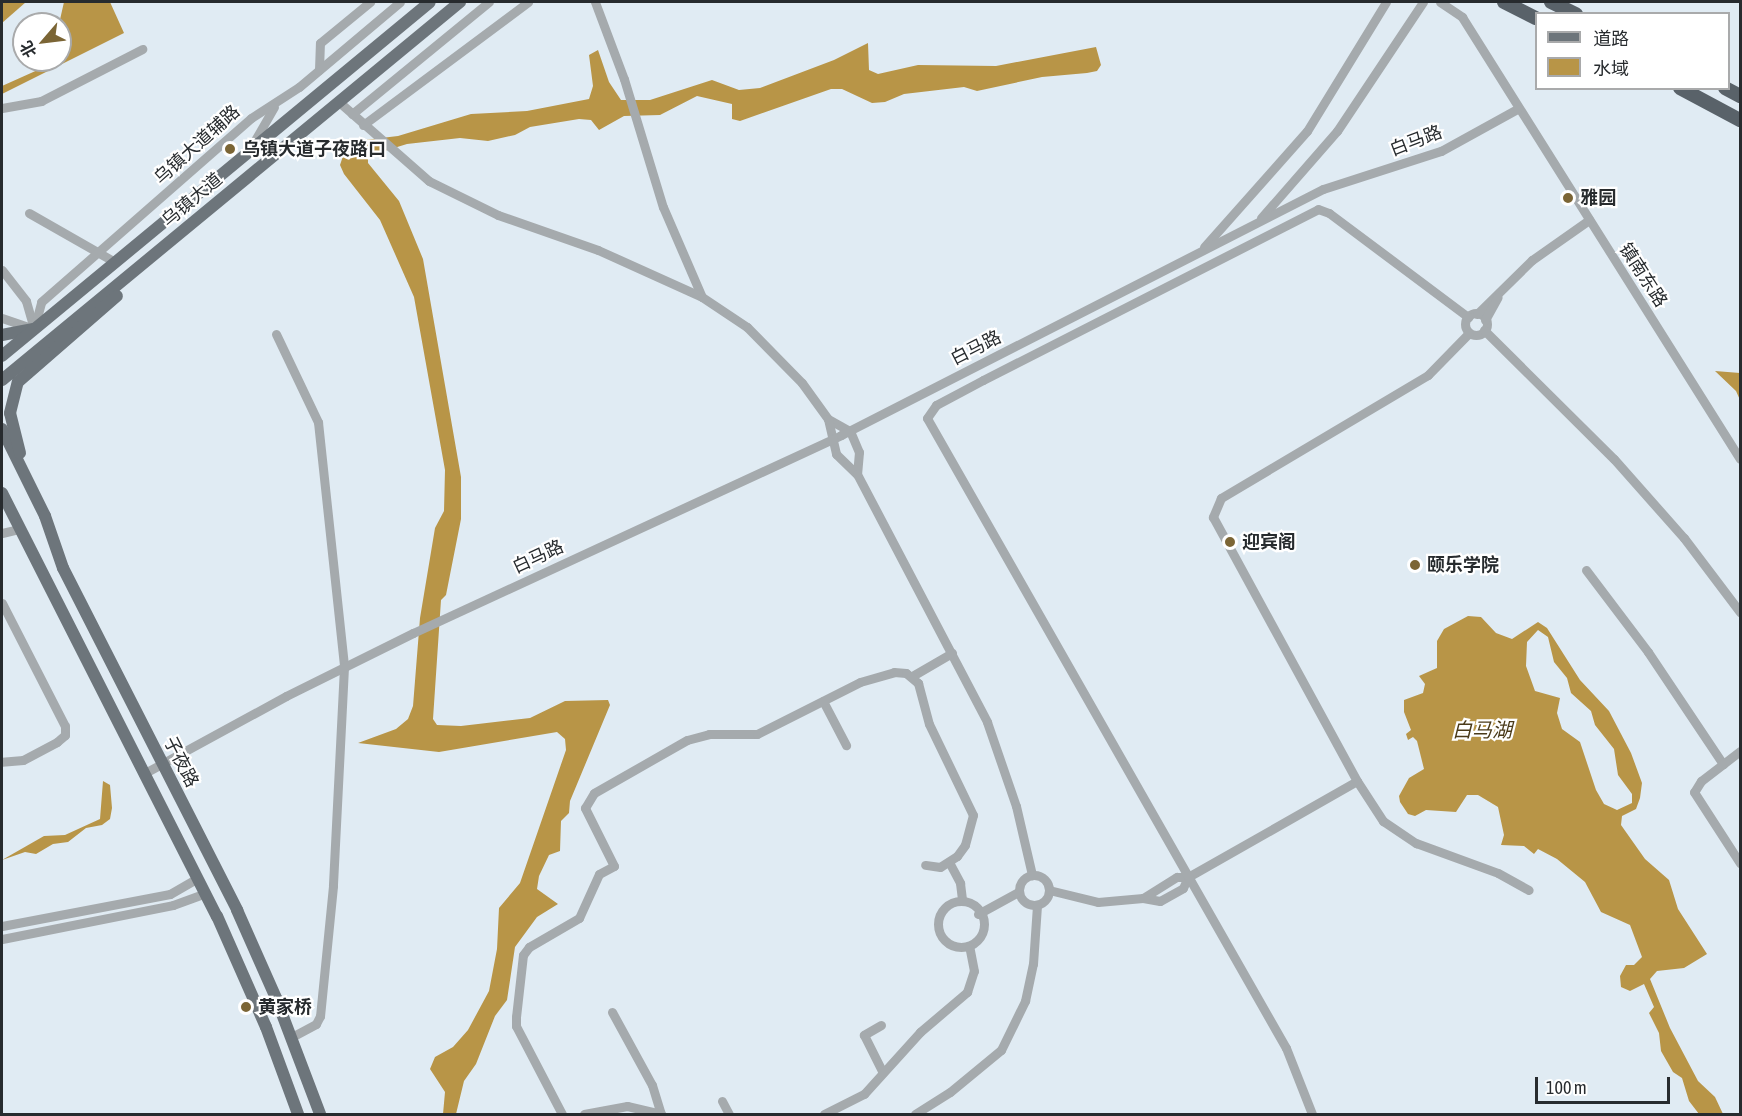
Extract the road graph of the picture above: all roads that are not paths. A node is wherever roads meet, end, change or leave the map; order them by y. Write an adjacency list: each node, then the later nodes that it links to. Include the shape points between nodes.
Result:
1 (370, 2): 16 (street, via 320,43)
2 (400, 2): 16 (street, 乌镇大道辅路)
3 (430, 2): 25 (main road, 乌镇大道)
4 (460, 2): 18 (main road, 乌镇大道)
5 (489, 2): 22 (street)
6 (528, 2): 24 (street)
7 (595, 2): 36 (street, via 624,79 663,207)
8 (1386, 2): 31 (street, via 1307,131)
9 (1423, 2): 28 (street, via 1354,107 1315,158)
10 (1440, 2): 21 (street, 镇南东路, via 1462,17)
11 (1504, 2): 14 (highway)
12 (1551, 2): 13 (highway)
13 (1572, 12)
14 (1535, 18)
15 (142, 49): 20 (street, via 41,101)
16 (320, 70): 19 (street, 乌镇大道辅路)
17 (1684, 90): 23 (highway)
18 (339, 102): 22 (street); 30 (main road, 乌镇大道)
19 (275, 105): 25 (street); 32 (street, 乌镇大道辅路, via 251,118)
20 (2, 108)
21 (1517, 110): 27 (street, 镇南东路); 28 (street, 白马路, via 1441,151 1323,189)
22 (352, 114): 24 (street)
23 (1740, 120)
24 (364, 126): 36 (street, via 429,181 498,215 598,250)
25 (249, 152): 29 (main road, 乌镇大道)
26 (29, 213): 32 (street)
27 (1589, 220): 38 (street, via 1532,260); 49 (street, 镇南东路)
28 (1255, 224): 31 (street, 白马路)
29 (153, 231): 30 (main road); 33 (main road, 乌镇大道)
30 (165, 247): 35 (main road, 乌镇大道)
31 (1201, 251): 47 (street, 白马路)
32 (99, 253): 33 (street); 39 (street, 乌镇大道辅路, via 41,302)
33 (115, 262): 39 (main road, 乌镇大道)
34 (2, 270): 39 (street, via 26,301)
35 (132, 274): 44 (main road, 乌镇大道); 50 (main road, via 116,298 18,382 10,413)
36 (702, 297): 45 (street, via 747,327 802,383)
37 (2, 318): 39 (street)
38 (1479, 320): 41 (street, via 1479,334); 41 (street, via 1465,323); 57 (street, via 1614,459 1684,538); 73 (street, via 1318,209 1178,277 929,411 930,428)
39 (34, 328): 42 (main road); 43 (main road, 乌镇大道)
40 (276, 333): 59 (street, via 318,422)
41 (1469, 333): 68 (street, via 1428,375 1221,498 1214,510 1221,536)
42 (2, 335)
43 (2, 356)
44 (2, 380)
45 (828, 419): 47 (street); 48 (street)
46 (2, 429): 50 (main road, 子夜路)
47 (850, 431): 48 (street, 白马路); 51 (street, via 859,452)
48 (831, 441): 51 (street, via 836,454); 59 (street, 白马路)
49 (1740, 459)
50 (26, 474): 65 (main road, 子夜路, via 63,568)
51 (858, 474): 58 (street)
52 (2, 493): 53 (main road)
53 (20, 529): 54 (street); 67 (main road)
54 (2, 533)
55 (1586, 570): 66 (street, via 1648,652)
56 (2, 603): 64 (street, via 65,726 64,735 57,742 22,760)
57 (1740, 612)
58 (951, 653): 60 (street); 72 (street, via 999,753)
59 (344, 667): 65 (street, 白马路); 90 (street, via 324,993 316,1024)
60 (914, 675): 61 (street, via 878,675); 69 (street, via 929,724 974,815 965,845)
61 (823, 701): 62 (street); 95 (street, via 757,734 709,734 673,746 587,800 589,818 614,866 599,874 579,918 529,947 523,955 516,1017 516,1026)
62 (846, 745)
63 (1740, 752): 66 (street)
64 (2, 762)
65 (161, 763): 67 (street, 白马路); 90 (main road, 子夜路, via 237,910)
66 (1723, 764): 70 (street, via 1696,786 1695,798)
67 (143, 774): 74 (main road)
68 (1357, 781): 73 (street); 77 (street, via 1383,821 1399,835 1498,873)
69 (949, 862): 71 (street, via 933,868); 82 (street, via 960,883)
70 (1740, 863)
71 (925, 865)
72 (1032, 875): 76 (street, via 1046,880); 78 (street, via 1020,883)
73 (1188, 877): 75 (street, via 1177,876); 80 (street, via 1183,888); 101 (street, via 1286,1048)
74 (198, 878): 79 (main road); 85 (street, via 170,894)
75 (1164, 884): 80 (street); 81 (street)
76 (1049, 890): 81 (street, via 1098,902); 83 (street, via 1046,900)
77 (1529, 890)
78 (1018, 892): 83 (street, via 1026,904); 84 (street)
79 (206, 893): 86 (street, via 173,905); 93 (main road, via 266,1027)
80 (1170, 896): 81 (street, via 1160,901)
81 (1143, 898)
82 (962, 900): 84 (street, via 969,902); 87 (street, via 943,908 938,922 951,945)
83 (1037, 905): 100 (street, via 1033,964 1025,1001 1001,1050 950,1092)
84 (978, 914): 87 (street, via 983,933)
85 (2, 926)
86 (2, 939)
87 (969, 946): 91 (street, via 974,971 967,992 920,1032)
88 (612, 1012): 97 (street, via 652,1085)
89 (880, 1025): 91 (street, via 864,1035)
90 (292, 1037): 94 (main road, 子夜路)
91 (883, 1073): 99 (street, via 857,1099)
92 (722, 1101): 98 (street)
93 (298, 1114)
94 (320, 1114)
95 (562, 1114)
96 (584, 1114): 97 (street, via 627,1106)
97 (661, 1114)
98 (729, 1114)
99 (824, 1114)
100 (915, 1114)
101 (1312, 1114)

